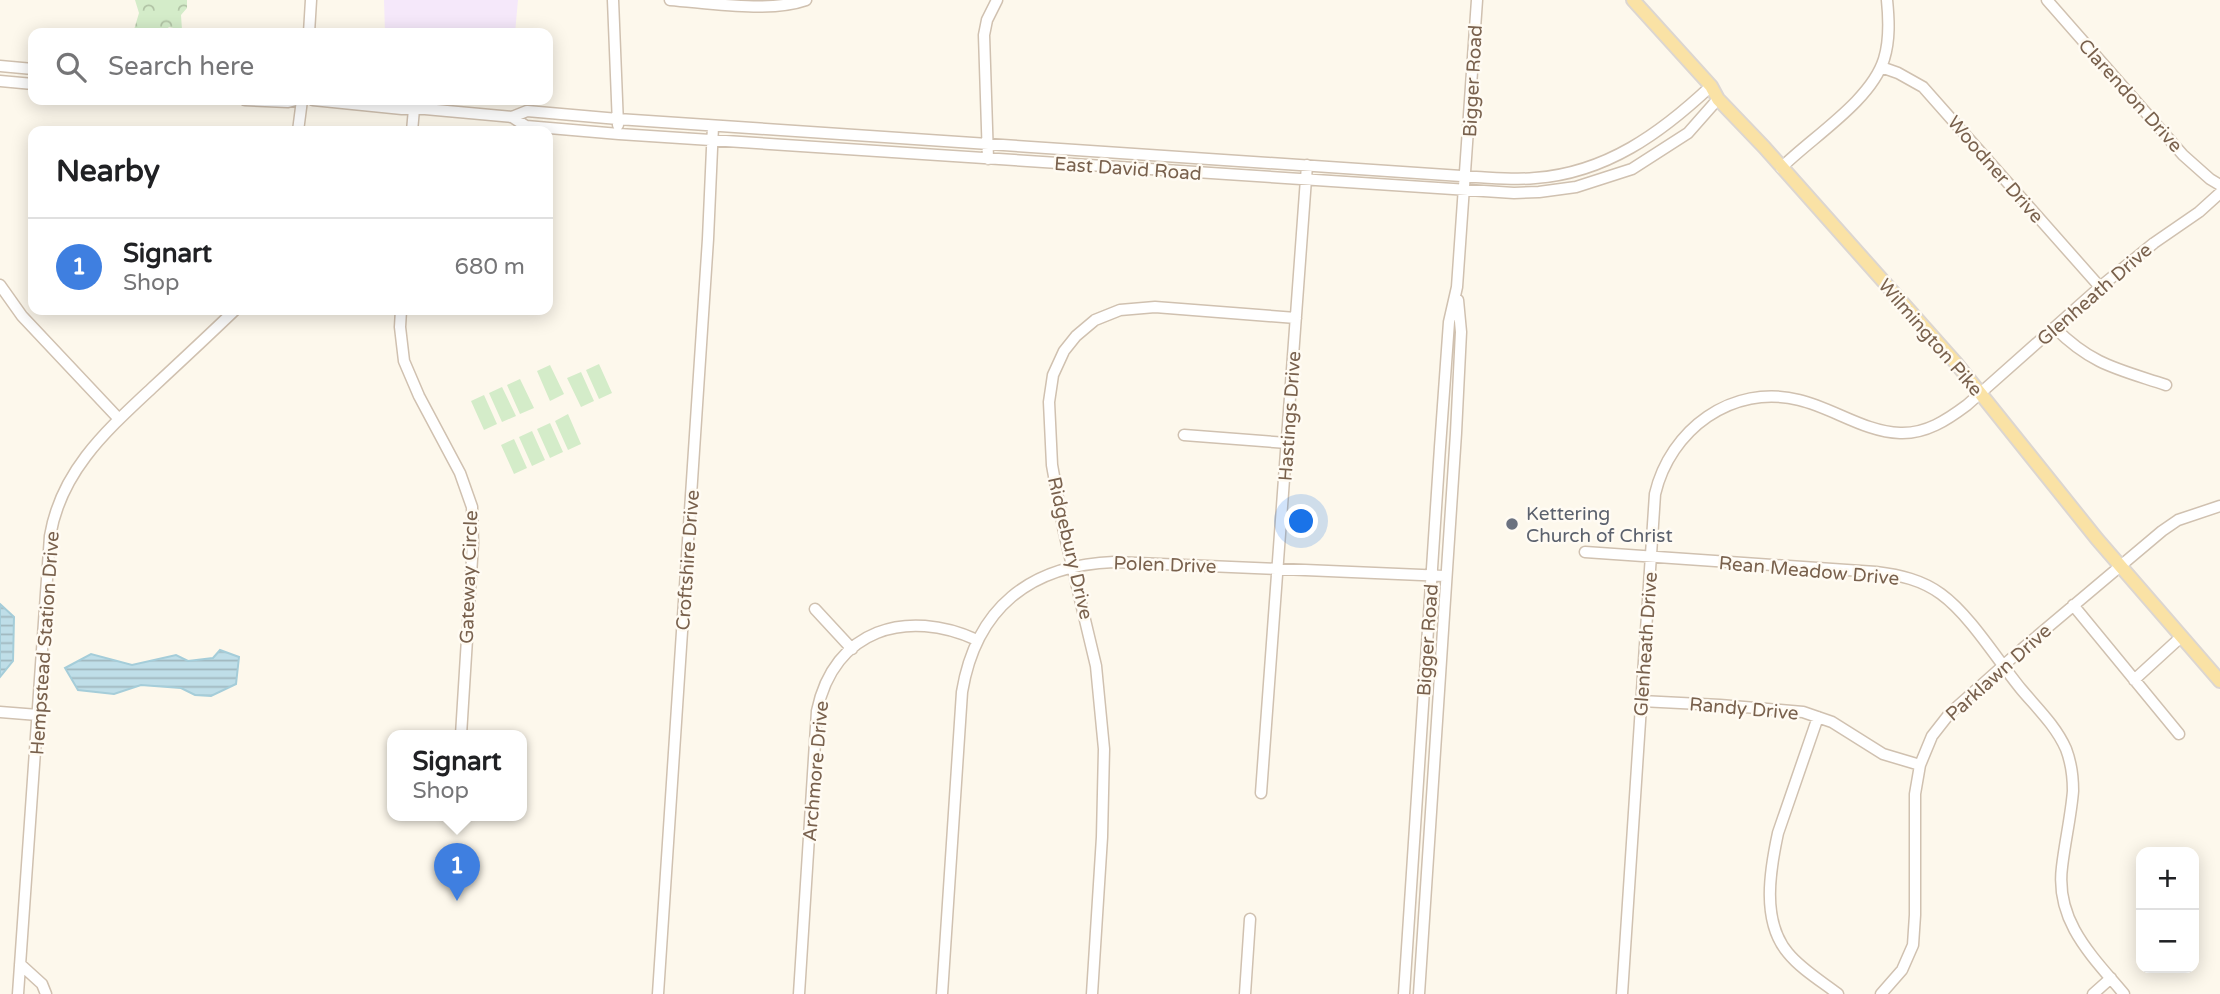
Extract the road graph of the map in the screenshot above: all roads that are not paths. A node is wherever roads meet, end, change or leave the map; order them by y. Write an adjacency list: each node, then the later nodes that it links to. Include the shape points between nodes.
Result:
1 (311, 0): 11 (street)
2 (612, 0): 23 (street)
3 (670, 0): 10 (street)
4 (806, 0): 10 (street, via 784,6)
5 (997, 0): 31 (street, via 984,35)
6 (1477, 0): 35 (street, Bigger Road)
7 (1633, 0): 17 (main road, Wilmington Pike)
8 (1887, 0): 13 (street, via 1888,43)
9 (2047, 0): 37 (street, Clarendon Drive, via 2183,155)
10 (729, 2)
11 (309, 28)
12 (0, 66): 14 (street)
13 (1881, 67): 34 (street, via 1863,94); 42 (street, Woodner Drive, via 1923,87)
14 (28, 69)
15 (0, 81): 16 (street)
16 (28, 84)
17 (1711, 86): 18 (main road, Wilmington Pike); 35 (street, East David Road, via 1637,147 1597,165 1535,178)
18 (1718, 99): 34 (main road, Wilmington Pike); 38 (street, East David Road, via 1688,133 1632,169 1539,192)
19 (301, 105): 24 (street)
20 (369, 105): 21 (street, East David Road)
21 (414, 109): 22 (street, East David Road); 25 (street)
22 (512, 117): 23 (street, East David Road, via 527,111); 26 (street, East David Road)
23 (618, 119): 27 (street, East David Road); 29 (street)
24 (299, 126)
25 (412, 126)
26 (526, 126)
27 (713, 126): 30 (street, Croftshire Drive); 31 (street, East David Road)
28 (553, 128): 29 (street, East David Road)
29 (618, 134): 30 (street, East David Road)
30 (713, 141): 32 (street, East David Road); 81 (street, Croftshire Drive)
31 (987, 144): 32 (street); 33 (street, East David Road)
32 (988, 159): 36 (street, East David Road)
33 (1307, 165): 35 (street, East David Road); 36 (street, Hastings Drive)
34 (1781, 168): 48 (main road, Wilmington Pike)
35 (1465, 177): 38 (street, Bigger Road)
36 (1306, 180): 38 (street, East David Road); 45 (street, Hastings Drive)
37 (2220, 185)
38 (1464, 191): 41 (street, Bigger Road)
39 (2220, 193): 42 (street, Glenheath Drive)
40 (0, 285): 49 (street, via 22,316)
41 (1457, 287): 58 (street, Bigger Road, via 1449,322); 59 (street, Bigger Road, via 1461,332)
42 (2100, 287): 46 (street, Glenheath Drive)
43 (230, 315): 49 (street, Hempstead Station Drive)
44 (401, 315): 72 (street, Gateway Circle, via 404,361 460,472 472,508)
45 (1296, 318): 51 (street, Hastings Drive); 56 (street, Ridgebury Drive, via 1137,307 1095,320 1076,336 1057,363 1049,402 1053,471)
46 (2055, 328): 47 (street, via 2091,359); 48 (street, Glenheath Drive)
47 (2166, 385)
48 (1980, 393): 54 (street, Glenheath Drive, via 1940,424 1903,433 1878,429 1787,397 1745,400 1714,412 1679,441 1663,468 1655,494); 55 (main road, Wilmington Pike)
49 (119, 419): 70 (street, Hempstead Station Drive, via 79,463 56,510 50,536)
50 (1184, 435): 51 (street)
51 (1287, 443): 57 (street, Hastings Drive)
52 (2220, 506): 55 (street, Parklawn Drive, via 2178,520)
53 (1585, 552): 54 (street, Rean Meadow Drive)
54 (1650, 558): 65 (street, Rean Meadow Drive, via 1900,575 1946,598); 68 (street, Glenheath Drive)
55 (2120, 565): 60 (street, Parklawn Drive); 62 (main road, Wilmington Pike)
56 (1073, 566): 57 (street, Polen Drive, via 1114,562); 63 (street, Polen Drive, via 1026,586 995,614); 84 (street, Ridgebury Drive, via 1096,666 1104,749)
57 (1277, 568): 58 (street, Polen Drive); 75 (street, Hastings Drive)
58 (1432, 575): 59 (street, Polen Drive); 86 (street, Bigger Road)
59 (1445, 576): 87 (street, Bigger Road)
60 (2073, 606): 65 (street, Parklawn Drive); 66 (street)
61 (816, 609): 64 (street)
62 (2181, 637): 66 (street); 67 (main road, Wilmington Pike)
63 (977, 640): 64 (street, Archmore Drive, via 943,627 914,624 885,630); 83 (street, Polen Drive, via 962,692)
64 (852, 649): 82 (street, Archmore Drive, via 824,686 817,711)
65 (2003, 666): 74 (street, Parklawn Drive, via 1940,724); 78 (street, Rean Meadow Drive, via 2056,730 2066,749 2073,791 2061,874 2063,903 2080,941)
66 (2134, 680): 73 (street)
67 (2220, 681)
68 (1641, 701): 71 (street, Randy Drive, via 1791,710); 88 (street, Glenheath Drive)
69 (0, 712): 70 (street)
70 (38, 715): 77 (street, Hempstead Station Drive)
71 (1818, 717): 74 (street, Randy Drive, via 1883,754); 89 (street, via 1774,849 1770,911 1789,955)
72 (461, 730)
73 (2179, 734)
74 (1920, 765): 90 (street, Parklawn Drive, via 1915,794 1913,945 1902,970)
75 (1261, 793)
76 (1250, 919): 85 (street)
77 (20, 964): 79 (street, Hempstead Station Drive); 80 (street, via 42,984)
78 (2111, 978): 91 (street); 92 (street, Rean Meadow Drive)
79 (18, 994)
80 (46, 994)
81 (658, 994)
82 (799, 994)
83 (942, 994)
84 (1092, 994)
85 (1245, 994)
86 (1404, 994)
87 (1419, 994)
88 (1622, 994)
89 (1838, 994)
90 (1881, 994)
91 (2093, 994)
92 (2124, 994)

